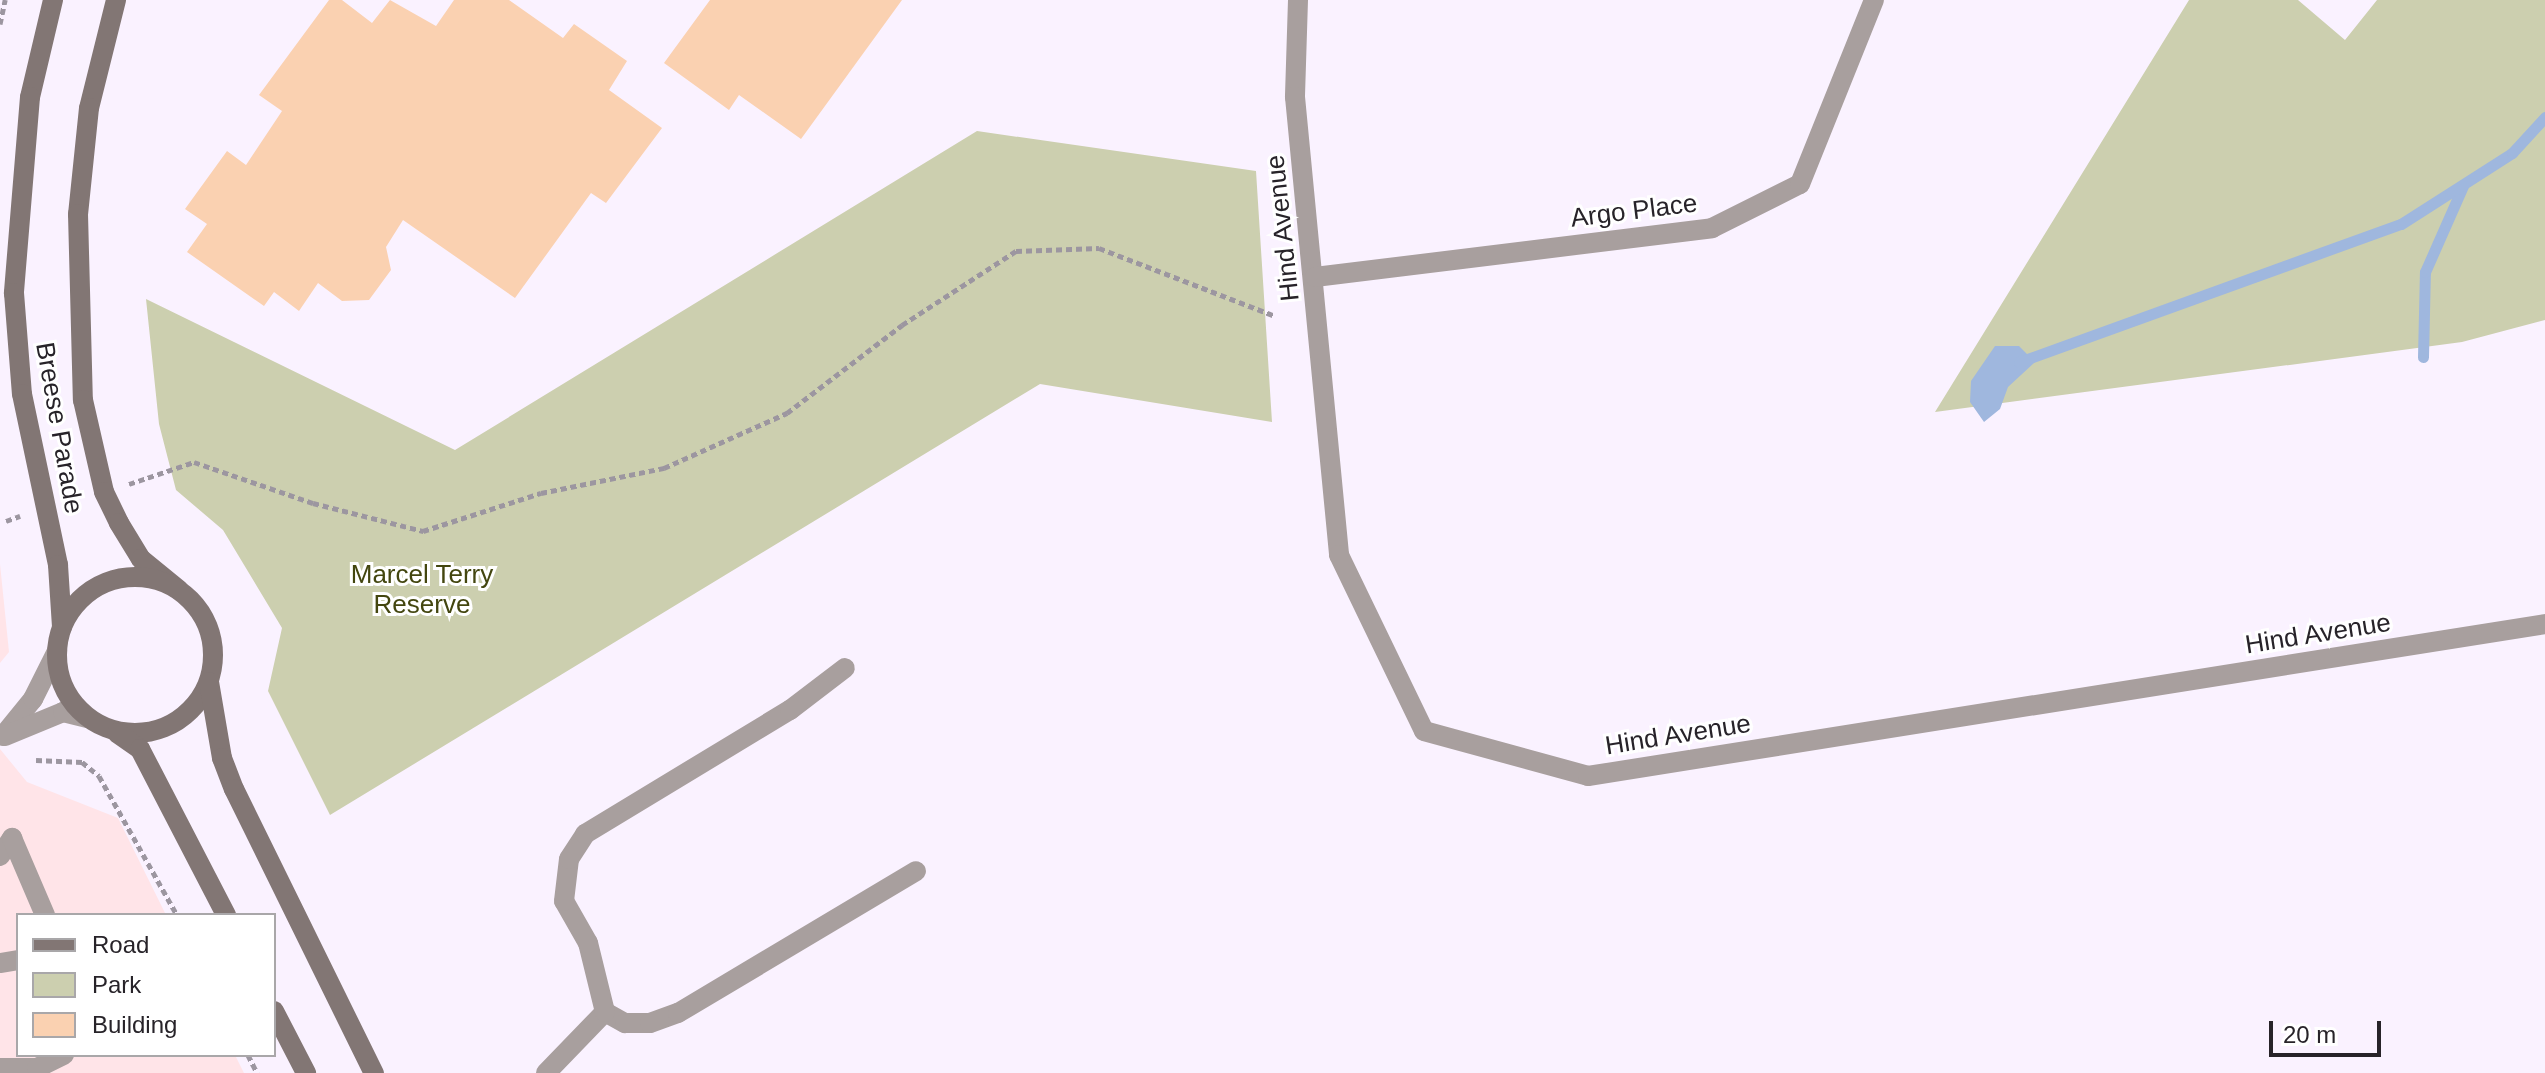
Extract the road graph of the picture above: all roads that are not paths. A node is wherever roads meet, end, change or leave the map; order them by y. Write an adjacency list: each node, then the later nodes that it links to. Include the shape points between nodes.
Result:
1 (53, 0): 8 (main road, Breese Parade, via 30,97 14,293 22,394 58,565)
2 (116, 0): 6 (main road, Breese Parade, via 89,108 78,214 83,400 104,492 141,559)
3 (1298, 0): 5 (street, Hind Avenue, via 1295,97)
4 (1874, 0): 5 (street, Argo Place, via 1800,184 1712,228)
5 (1315, 277): 7 (street, Hind Avenue, via 1339,555 1424,731 1588,776)
6 (179, 590): 8 (main road, via 158,579 111,580 73,607); 11 (main road, via 210,630)
7 (2545, 624)
8 (62, 627): 9 (main road)
9 (57, 651): 12 (main road, via 59,677); 14 (street, via 33,699)
10 (845, 668): 19 (street, via 790,710 585,834 569,859 564,901 588,943)
11 (209, 682): 13 (main road, via 198,702 170,724 137,734); 25 (main road, via 222,758 234,789)
12 (87, 718): 13 (main road); 14 (street, via 63,712)
13 (114, 731): 18 (main road, via 140,749)
14 (2, 738)
15 (0, 856): 17 (street, via 12,838)
16 (916, 871): 19 (street, via 678,1013 650,1023 625,1023)
17 (44, 913)
18 (225, 913)
19 (605, 1012): 26 (street)
20 (276, 1015): 24 (main road)
21 (61, 1057): 23 (street)
22 (0, 1068): 23 (street)
23 (35, 1070)
24 (306, 1073)
25 (374, 1073)
26 (546, 1073)

